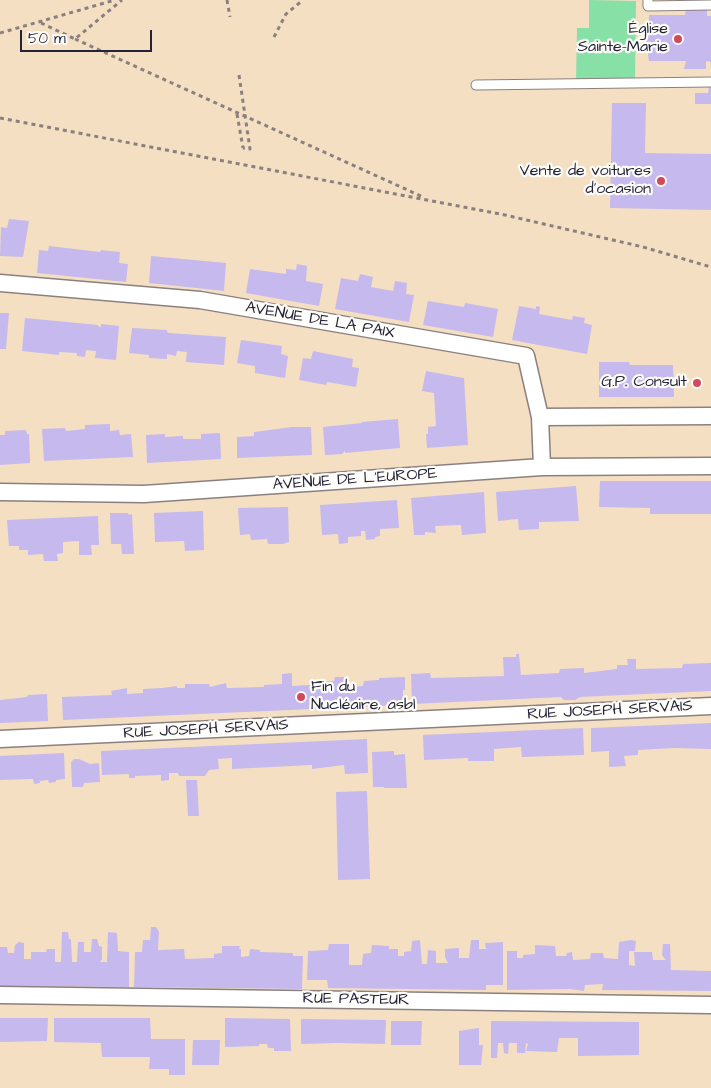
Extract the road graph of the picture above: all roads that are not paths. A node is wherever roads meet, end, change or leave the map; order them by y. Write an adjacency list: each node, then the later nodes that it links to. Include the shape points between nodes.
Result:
1 (648, 0): 2 (lane, via 648,6)
2 (711, 5)
3 (711, 82): 4 (lane)
4 (476, 84)
5 (0, 283): 7 (street, AVENUE DE LA PAIX, via 200,300 526,356)
6 (711, 416): 7 (street)
7 (540, 417): 9 (street, AVENUE DE LA PAIX)
8 (711, 466): 9 (street, AVENUE DE L'EUROPE)
9 (542, 467): 10 (street, AVENUE DE L'EUROPE, via 144,494)
10 (0, 492)
11 (711, 706): 12 (street, RUE JOSEPH SERVAIS)
12 (0, 739)
13 (0, 995): 14 (street, RUE PASTEUR)
14 (711, 1005)

